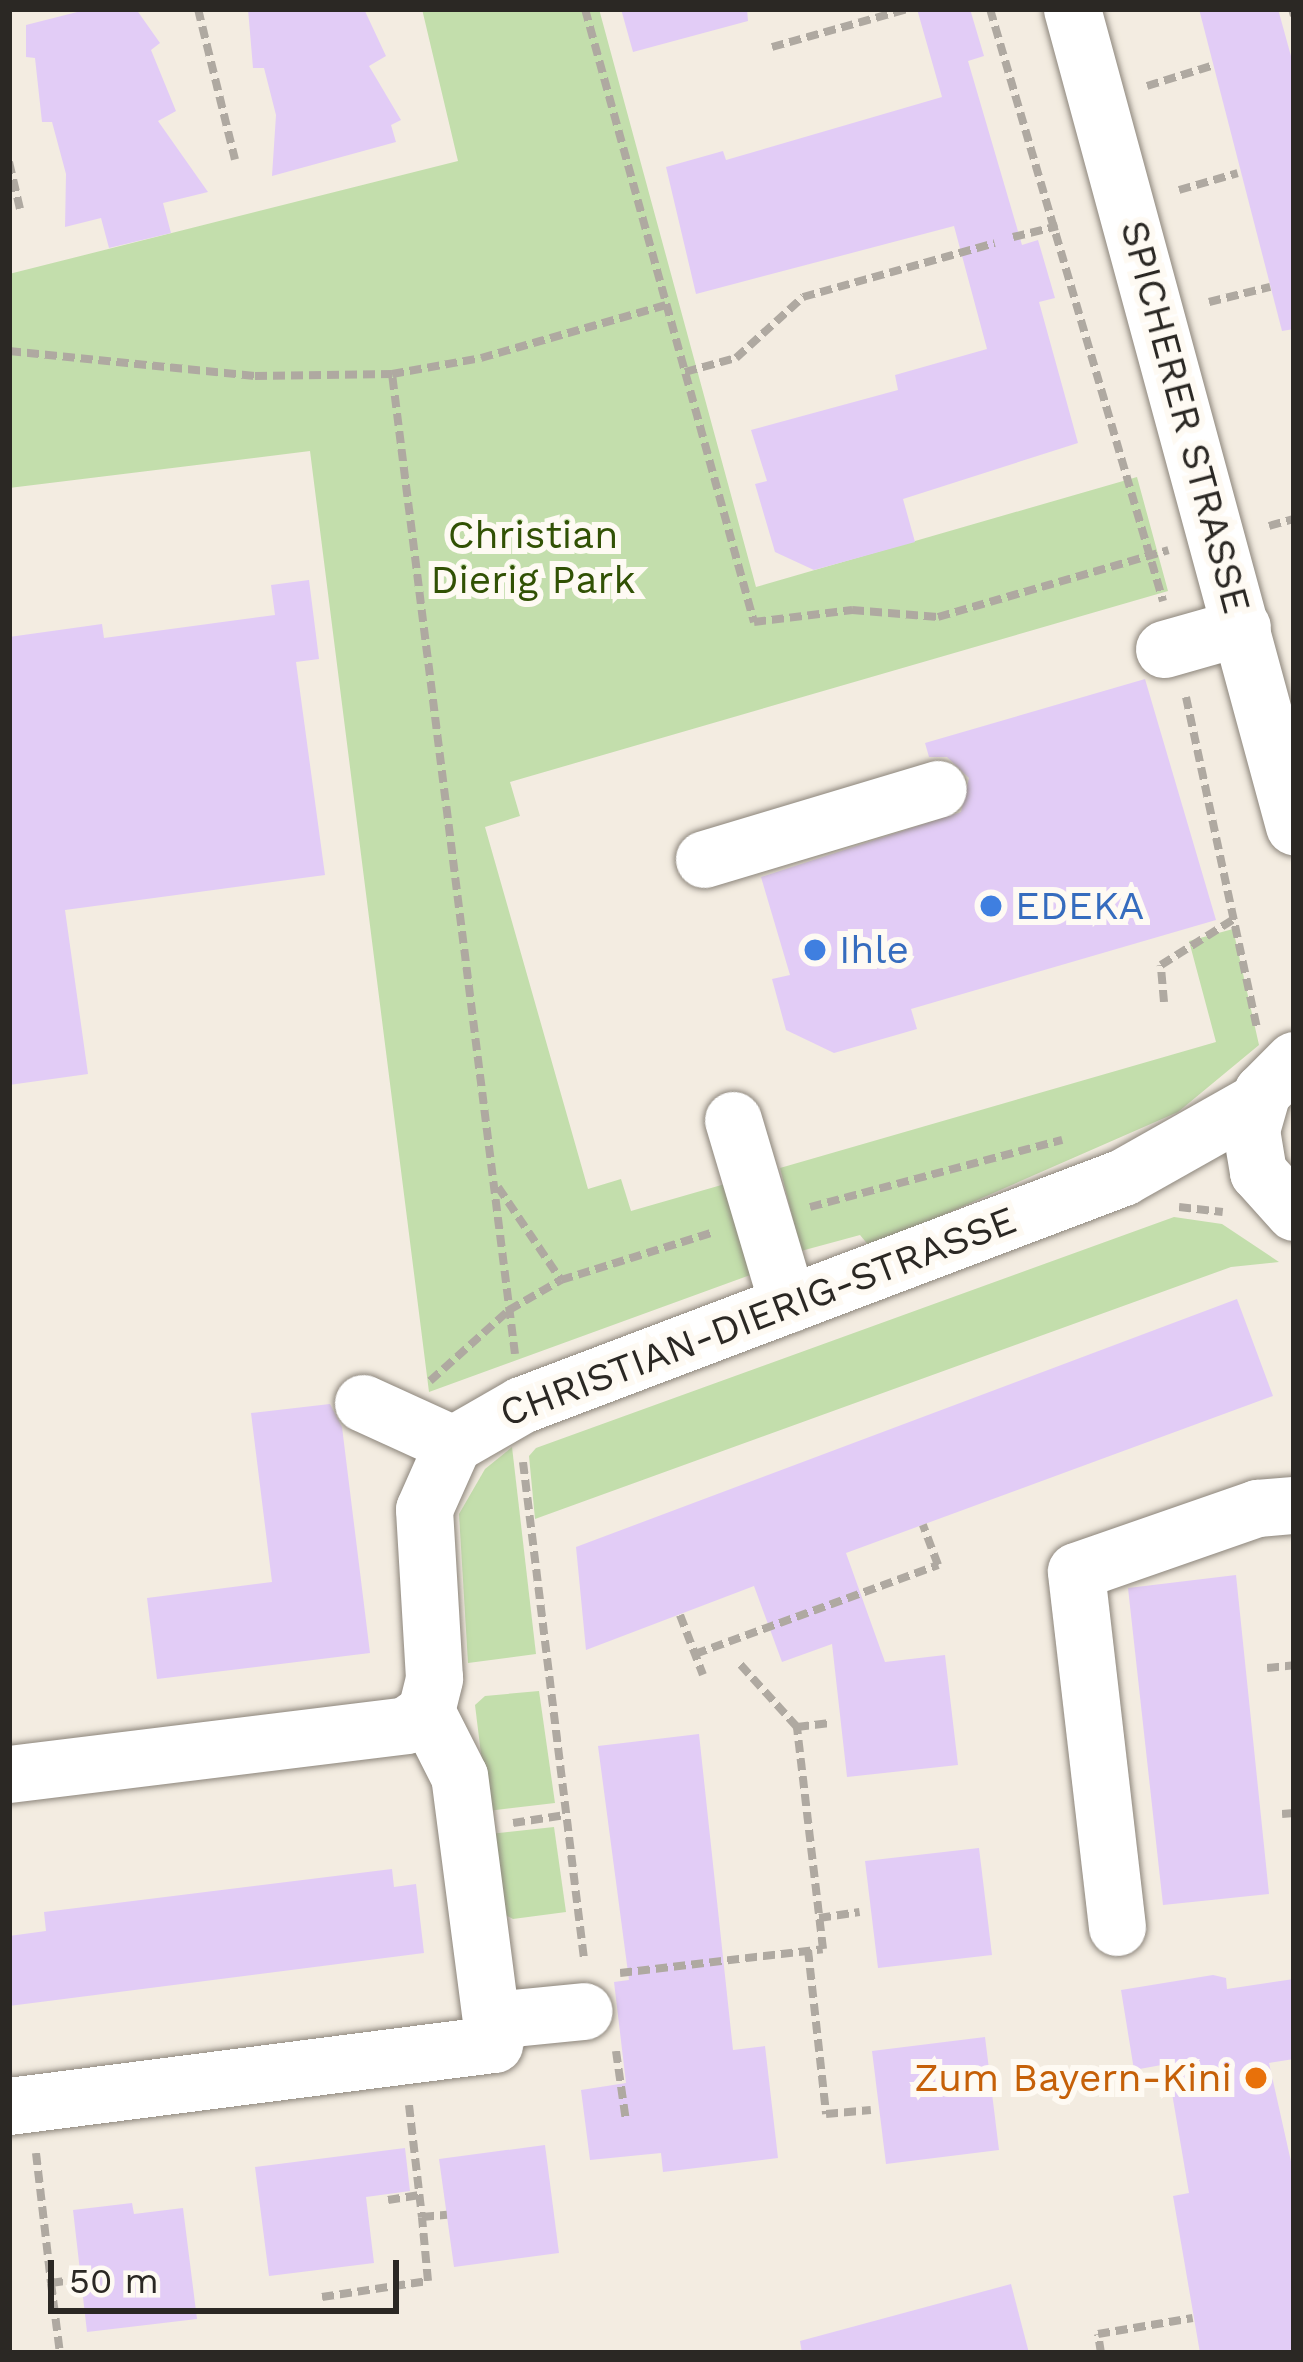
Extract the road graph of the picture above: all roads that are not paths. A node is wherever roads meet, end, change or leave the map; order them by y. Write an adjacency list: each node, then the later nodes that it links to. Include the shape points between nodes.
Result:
1 (1072, 9): 2 (street, SPICHERER STRASSE, via 1244,531)
2 (1242, 627): 3 (street); 5 (street, SPICHERER STRASSE)
3 (1170, 648)
4 (938, 789): 6 (street)
5 (1294, 826)
6 (704, 859)
7 (1271, 1071): 9 (street, CHRISTIAN-DIERIG-STRASSE); 10 (street, via 1250,1130)
8 (733, 1120): 11 (street)
9 (1145, 1193): 10 (street, CHRISTIAN-DIERIG-STRASSE); 11 (street, CHRISTIAN-DIERIG-STRASSE)
10 (1261, 1201)
11 (788, 1304): 13 (street, CHRISTIAN-DIERIG-STRASSE, via 524,1428)
12 (363, 1403): 13 (street)
13 (452, 1444): 15 (street, CHRISTIAN-DIERIG-STRASSE, via 424,1509 434,1678)
14 (1294, 1505): 17 (street, via 1257,1508 1076,1571)
15 (426, 1711): 16 (street, via 406,1725); 19 (street, via 459,1776)
16 (9, 1774)
17 (1117, 1927)
18 (592, 1987): 19 (street)
19 (492, 2020): 20 (street, via 494,2044)
20 (20, 2104)

